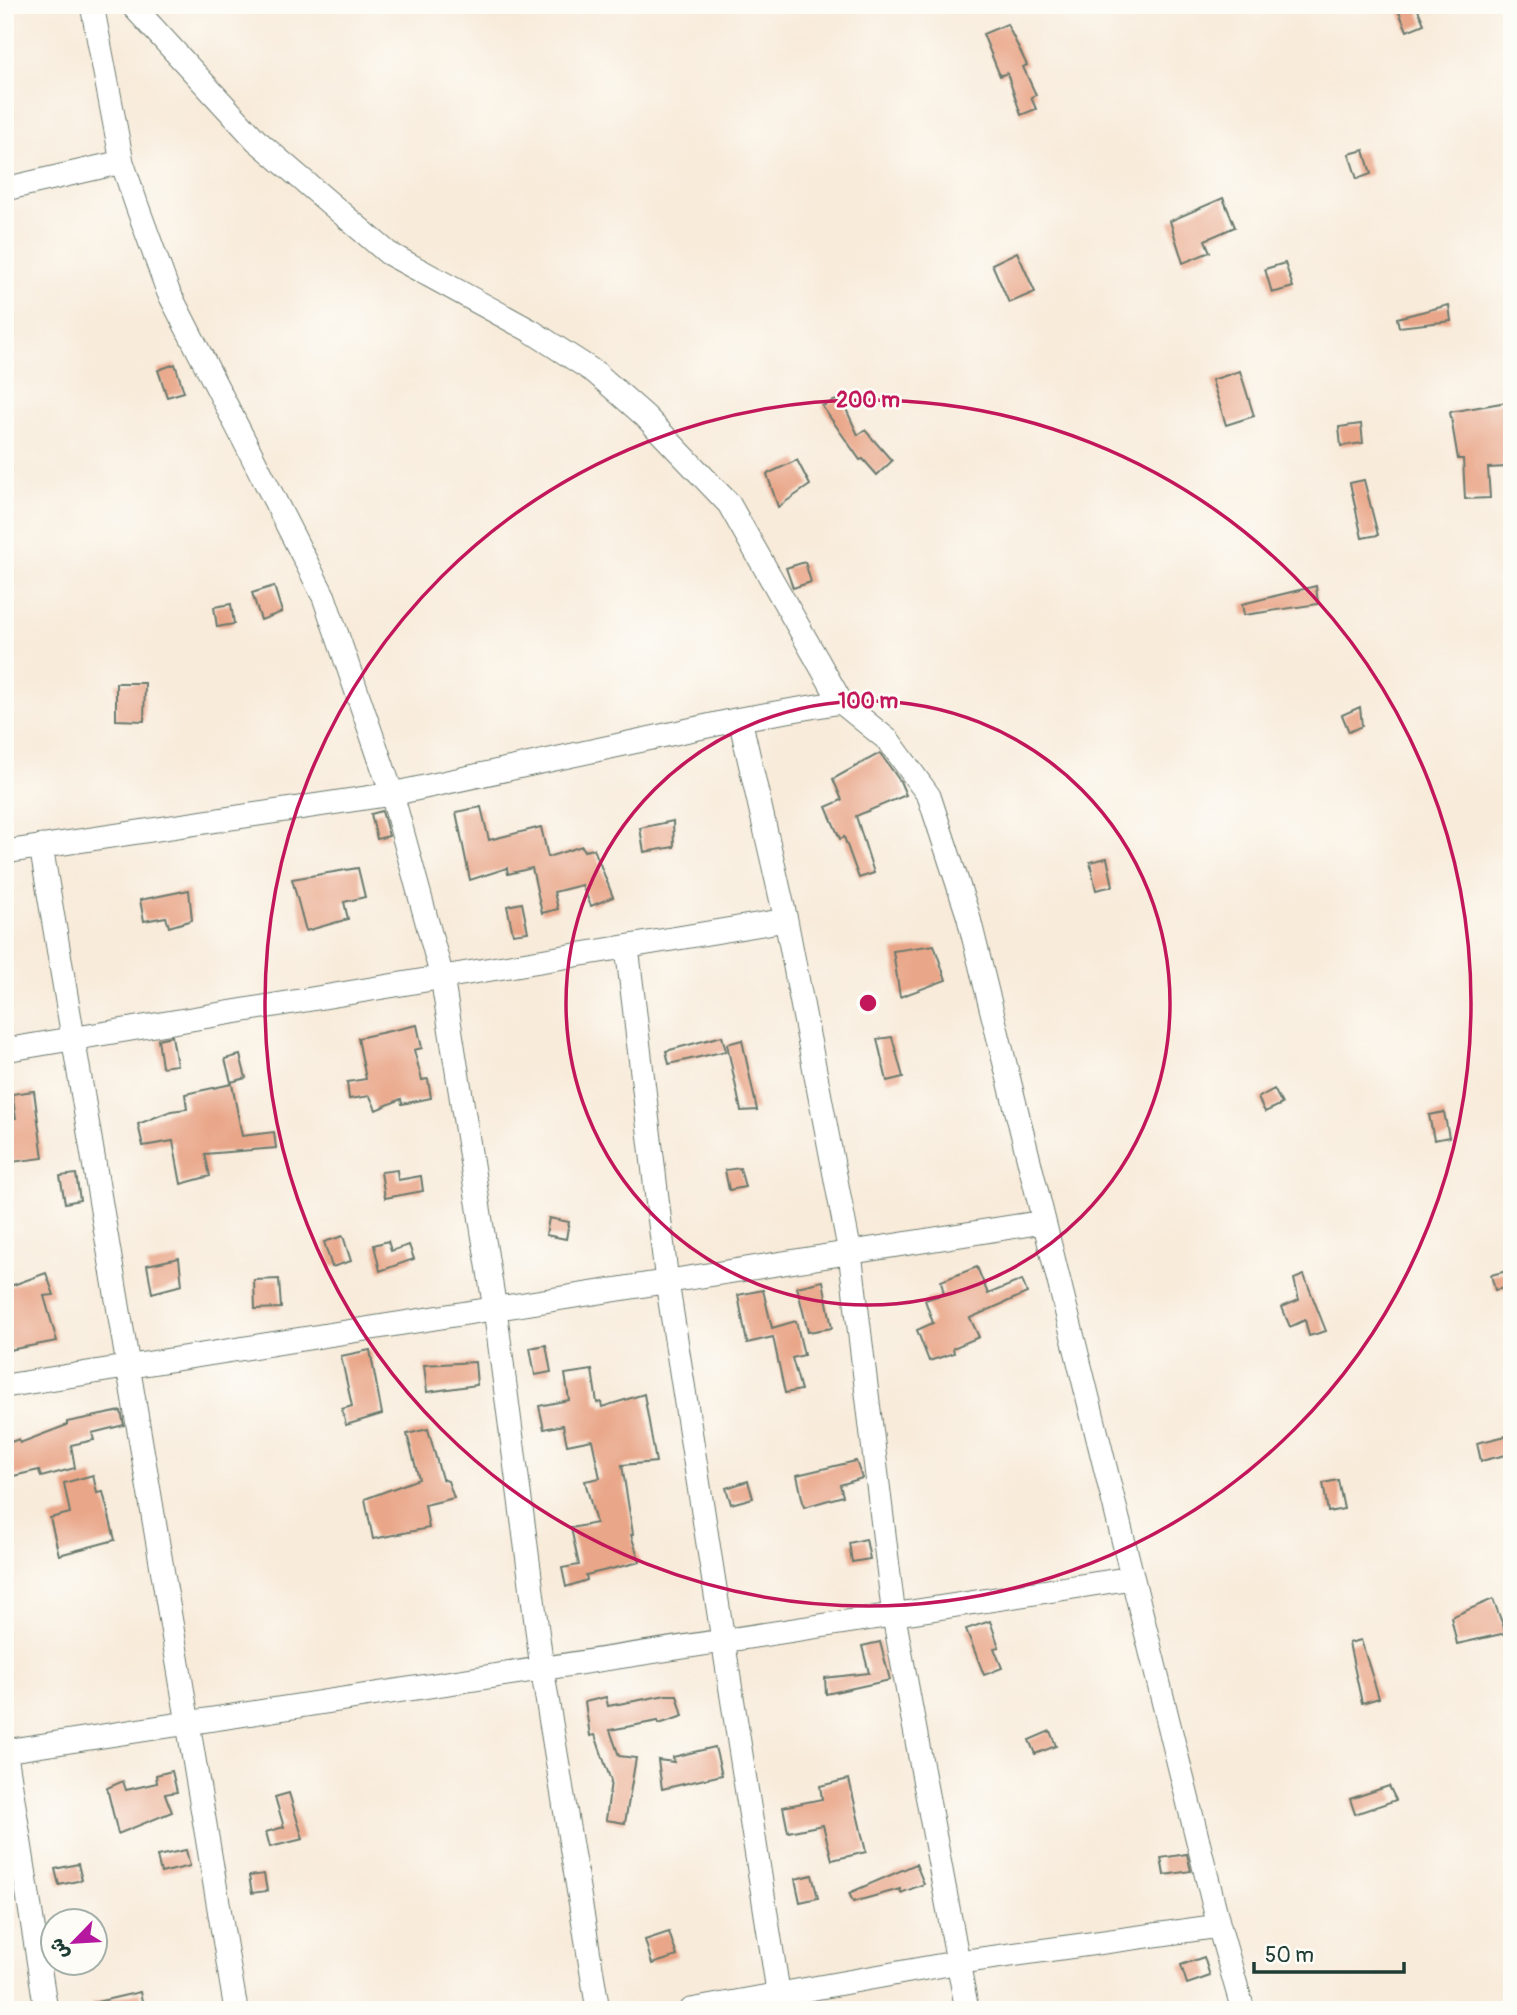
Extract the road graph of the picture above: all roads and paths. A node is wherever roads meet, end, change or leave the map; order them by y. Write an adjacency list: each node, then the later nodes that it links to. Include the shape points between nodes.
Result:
1 (92, 5): 3 (street)
2 (132, 5): 5 (street, via 256,140 388,253 553,345 596,373 645,416 729,504)
3 (122, 162): 4 (street); 7 (street, via 168,290 324,597)
4 (5, 189)
5 (841, 702): 6 (street); 15 (street, via 889,741 929,796 968,915)
6 (740, 719): 7 (street); 10 (street)
7 (393, 794): 8 (street); 12 (street)
8 (41, 846): 9 (street); 13 (street)
9 (5, 852)
10 (786, 920): 11 (street); 16 (street)
11 (627, 947): 12 (street); 17 (street)
12 (442, 977): 13 (street); 18 (street)
13 (73, 1038): 14 (street); 19 (street)
14 (5, 1050)
15 (1043, 1222): 16 (street); 21 (street)
16 (850, 1253): 17 (street); 22 (street)
17 (667, 1282): 18 (street); 23 (street)
18 (495, 1309): 19 (street); 24 (street)
19 (128, 1366): 20 (street); 25 (street)
20 (5, 1386)
21 (1132, 1578): 22 (street); 27 (street)
22 (894, 1616): 23 (street); 28 (street)
23 (725, 1641): 24 (street); 29 (street)
24 (542, 1668): 25 (street); 32 (street)
25 (188, 1722): 26 (street); 31 (street)
26 (5, 1750): 30 (street)
27 (1220, 1926): 28 (street); 35 (street)
28 (960, 1962): 29 (street); 34 (street)
29 (780, 2002): 33 (street)
30 (46, 2010)
31 (236, 2010)
32 (598, 2010)
33 (691, 2010)
34 (967, 2010)
35 (1243, 2010)

